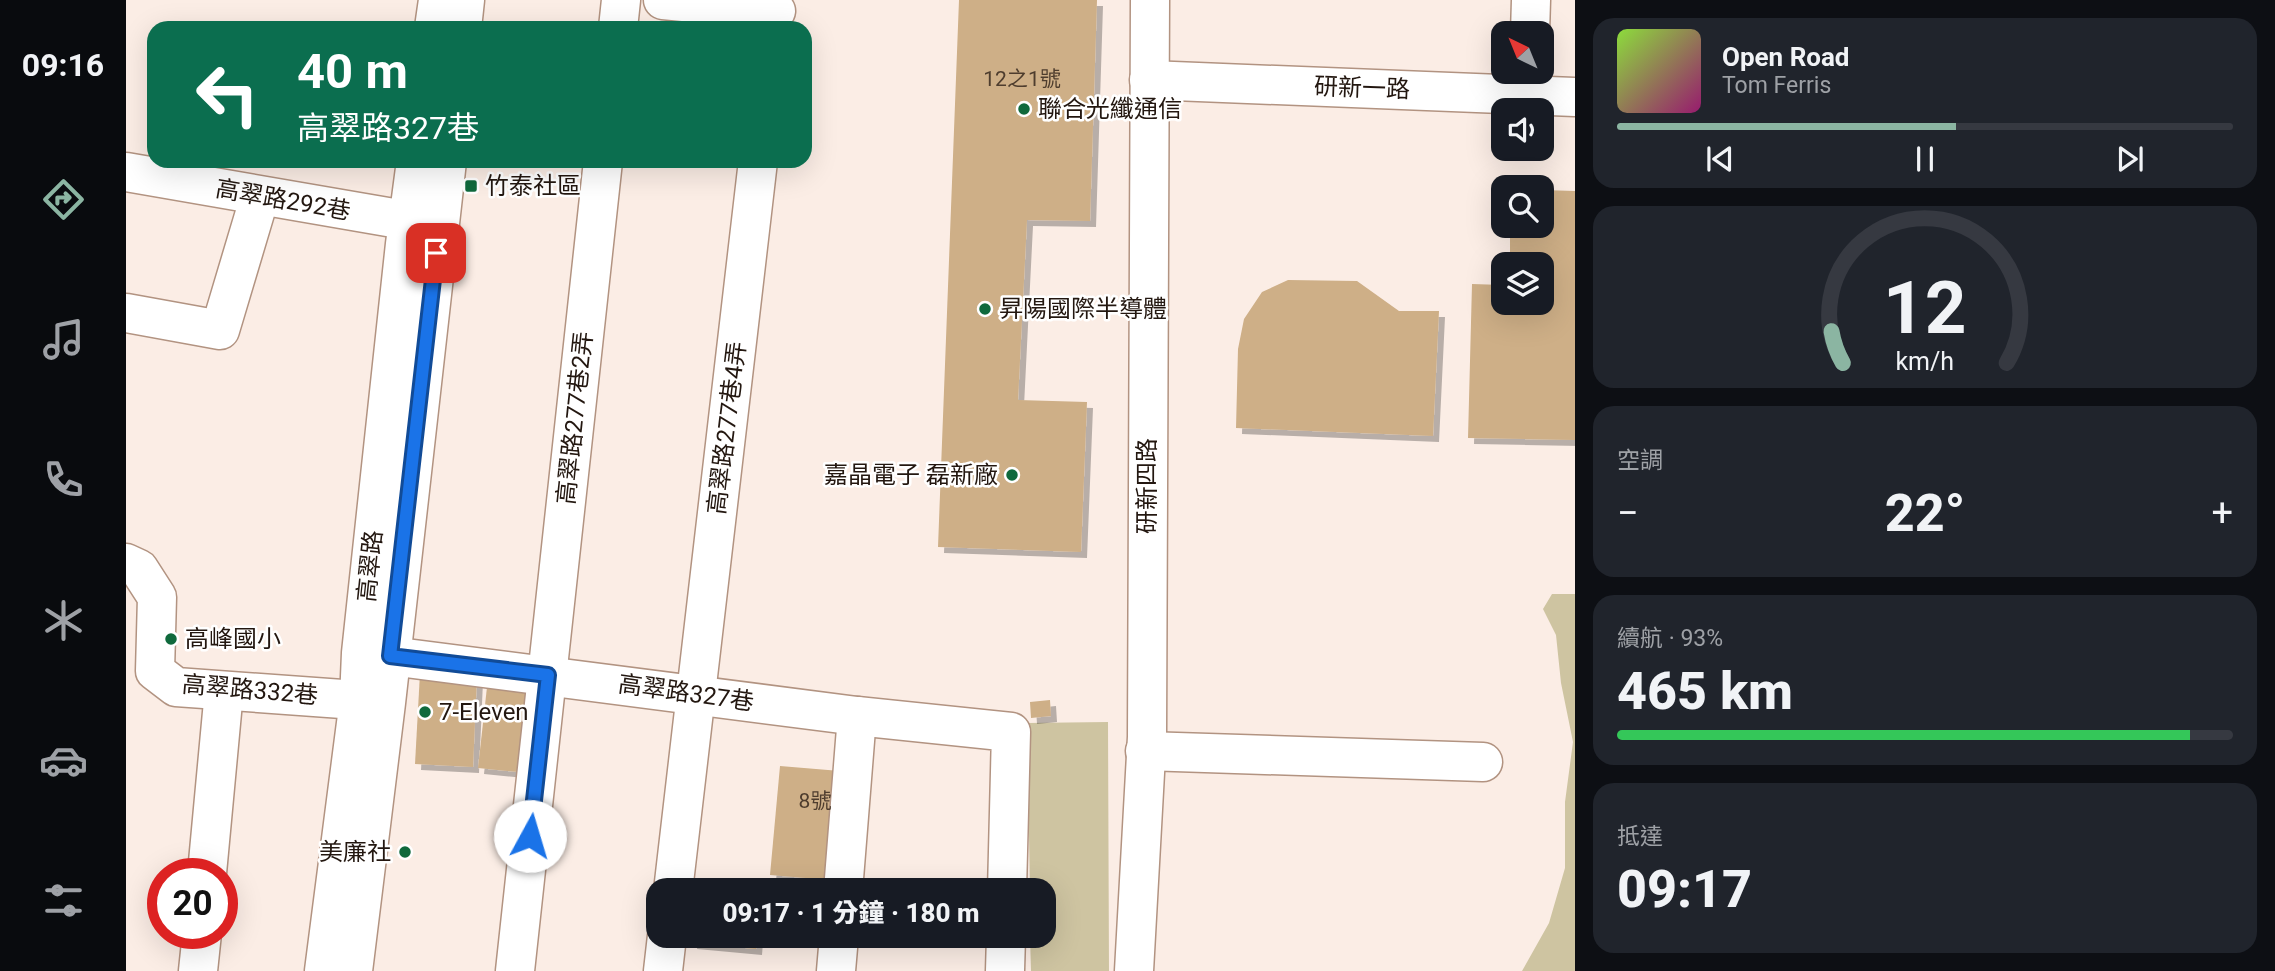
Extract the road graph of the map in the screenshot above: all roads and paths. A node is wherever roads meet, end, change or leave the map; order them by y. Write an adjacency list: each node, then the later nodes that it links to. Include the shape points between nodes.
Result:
1 (438, 0): 8 (street)
2 (465, 0): 9 (street)
3 (621, 0): 10 (street)
4 (663, 0): 7 (street)
5 (1150, 0): 12 (street, 研新四路)
6 (1531, 0): 11 (street)
7 (775, 13)
8 (435, 21)
9 (463, 21)
10 (619, 21)
11 (1530, 21)
12 (1149, 80): 13 (street, 研新一路); 31 (street, 研新四路)
13 (1491, 83)
14 (1532, 84): 15 (street, 研新一路)
15 (1575, 97)
16 (417, 168): 22 (street, 高翠路)
17 (444, 168): 22 (street, 高翠路)
18 (602, 168): 26 (street, 高翠路277巷2弄)
19 (757, 168): 28 (street, 高翠路277巷4弄)
20 (126, 172): 21 (street, 高翠路292巷)
21 (260, 196): 22 (street, 高翠路292巷); 23 (street, via 220,330)
22 (424, 224): 25 (street, 高翠路)
23 (126, 313)
24 (126, 563): 27 (street, 高翠路332巷, via 139,569 157,597 155,671 176,687)
25 (376, 654): 26 (street, 高翠路327巷); 29 (street, 高翠路)
26 (548, 675): 28 (street, 高翠路327巷); 44 (street, 高翠路277巷2弄)
27 (224, 691): 29 (street, 高翠路332巷); 33 (street)
28 (696, 695): 30 (street, 高翠路327巷); 34 (street, 高翠路277巷4弄)
29 (373, 701): 42 (street, 高翠路); 43 (street, 高翠路)
30 (857, 716): 35 (street); 36 (street, 高翠路327巷, via 1011,732)
31 (1145, 751): 32 (street); 48 (street, 研新四路)
32 (1483, 762)
33 (208, 858)
34 (675, 878)
35 (843, 878)
36 (1007, 878)
37 (666, 948): 45 (street)
38 (838, 948): 46 (street)
39 (1006, 948): 47 (street)
40 (200, 949): 41 (street)
41 (198, 971)
42 (324, 971)
43 (353, 971)
44 (515, 971)
45 (663, 971)
46 (836, 971)
47 (1005, 971)
48 (1134, 971)

